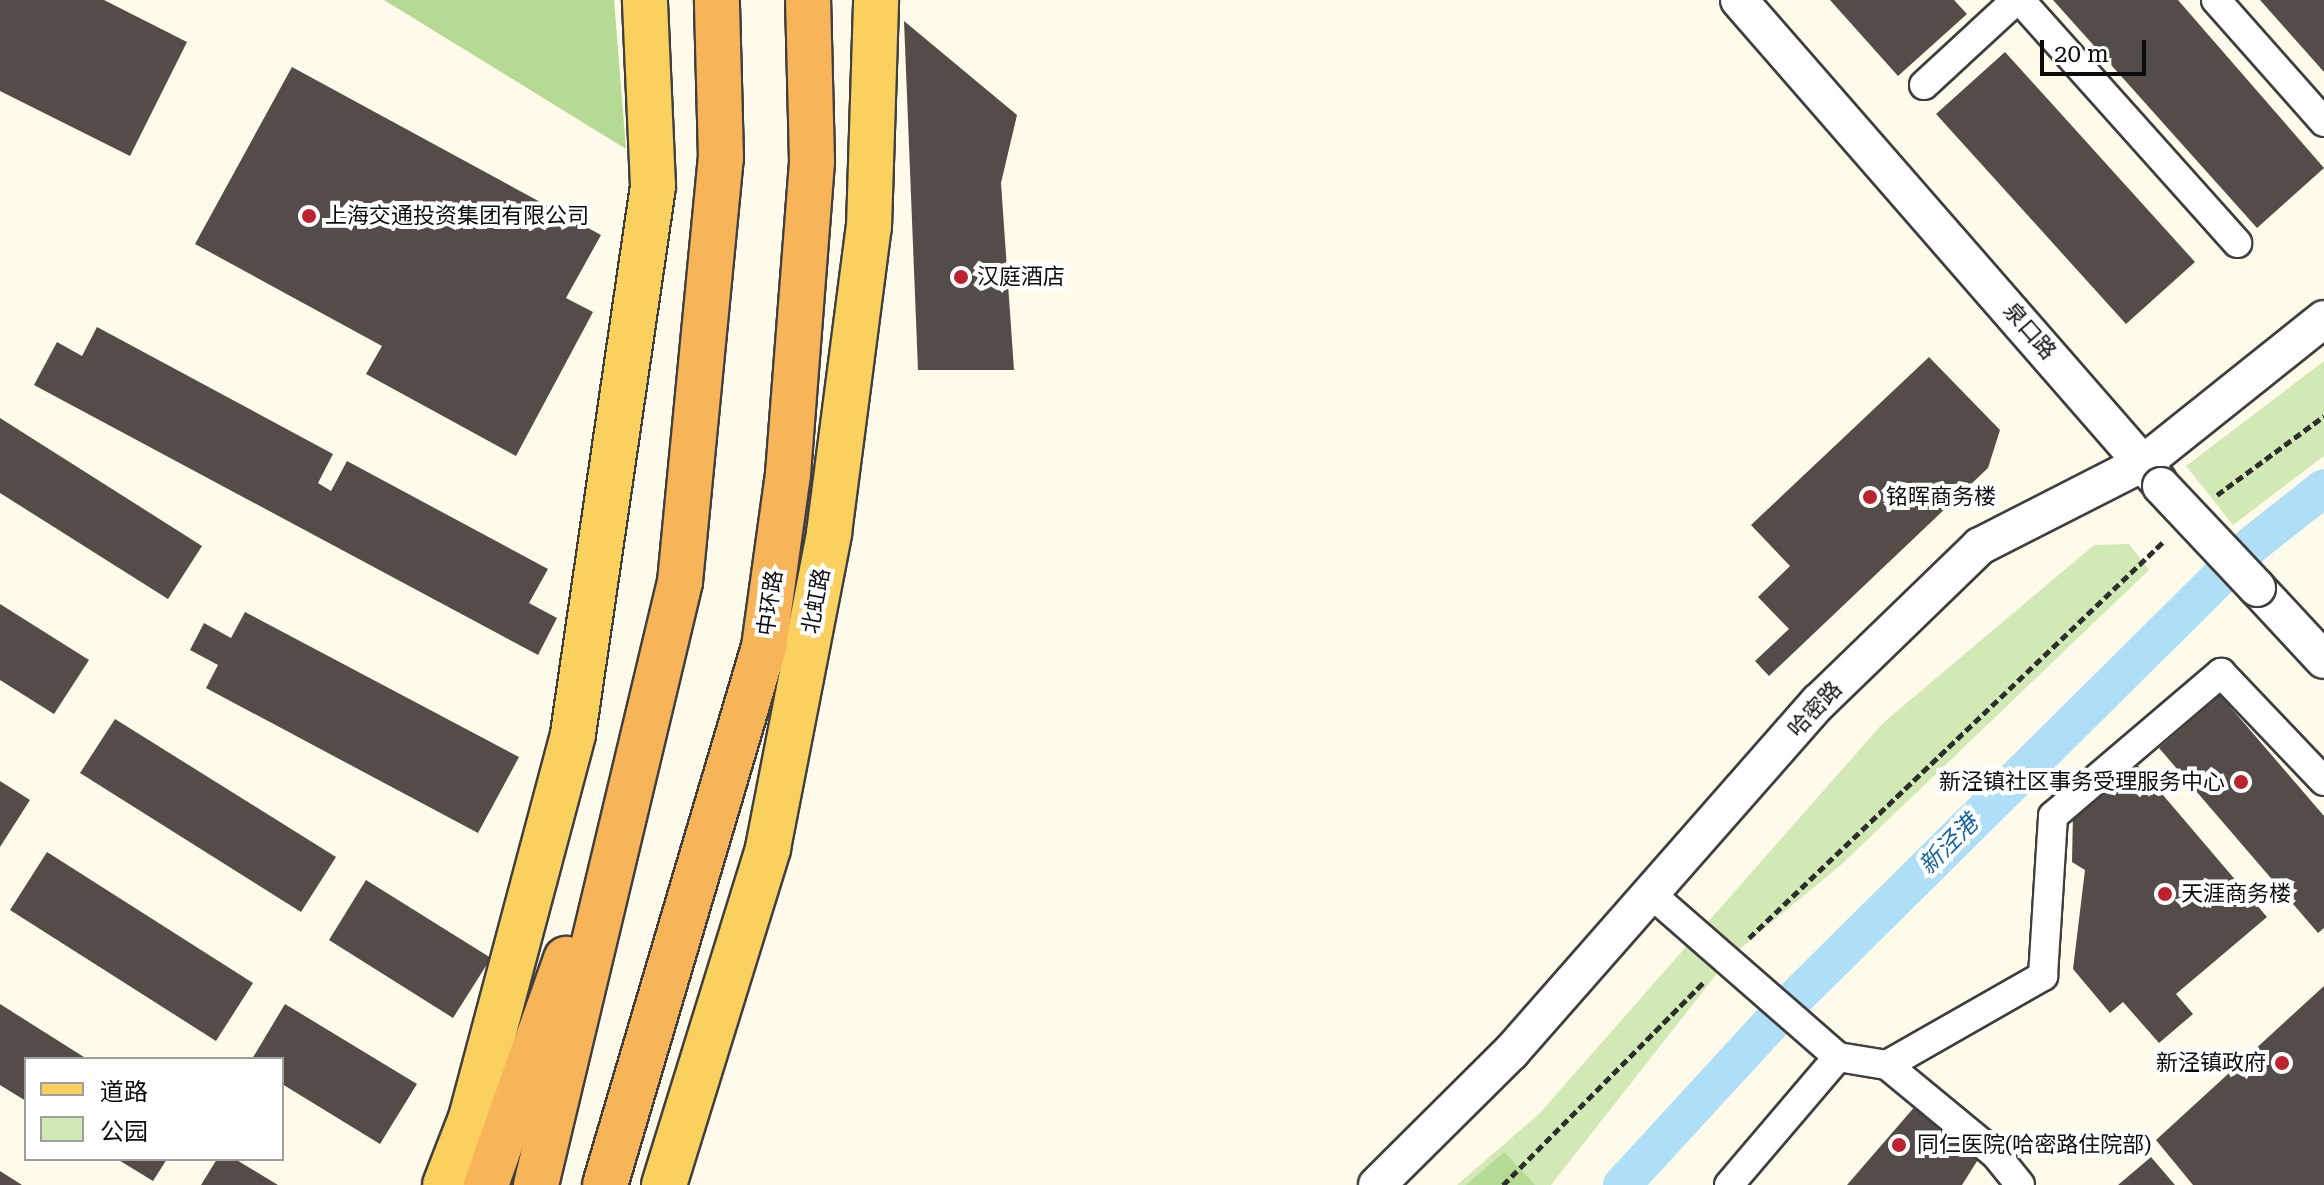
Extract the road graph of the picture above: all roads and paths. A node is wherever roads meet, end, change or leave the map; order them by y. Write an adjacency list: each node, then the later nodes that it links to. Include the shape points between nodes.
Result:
1 (645, 0): 22 (main road, via 653,186 573,734 471,1118)
2 (717, 0): 15 (highway, via 721,158 701,421)
3 (808, 0): 25 (highway, 中环路, via 812,161 788,474 764,647)
4 (876, 0): 26 (main road, 北虹路, via 869,227 829,533 768,848)
5 (1739, 0): 13 (street, 泉口路)
6 (2018, 0): 8 (street); 10 (street)
7 (2216, 0): 9 (street)
8 (1924, 85)
9 (2324, 122)
10 (2237, 243)
11 (2324, 319): 13 (street, 哈密路)
12 (2324, 416): 14 (path)
13 (2153, 474): 14 (street, 泉口路, bridge); 18 (street, 哈密路, via 1980,546 1819,702)
14 (2189, 516): 16 (street, 泉口路, bridge); 19 (path)
15 (680, 582): 23 (highway, via 544,1030); 24 (highway)
16 (2324, 660)
17 (2324, 781): 21 (street, via 2221,673 2053,816 2043,976)
18 (1650, 893): 19 (street); 27 (street, 哈密路, via 1511,1052)
19 (1730, 957): 20 (street); 28 (path)
20 (1838, 1057): 21 (street); 29 (street)
21 (1887, 1065): 30 (street, via 1996,1155)
22 (445, 1185)
23 (486, 1185)
24 (536, 1185)
25 (605, 1185)
26 (664, 1185)
27 (1377, 1185)
28 (1503, 1185)
29 (1729, 1185)
30 (2020, 1185)

